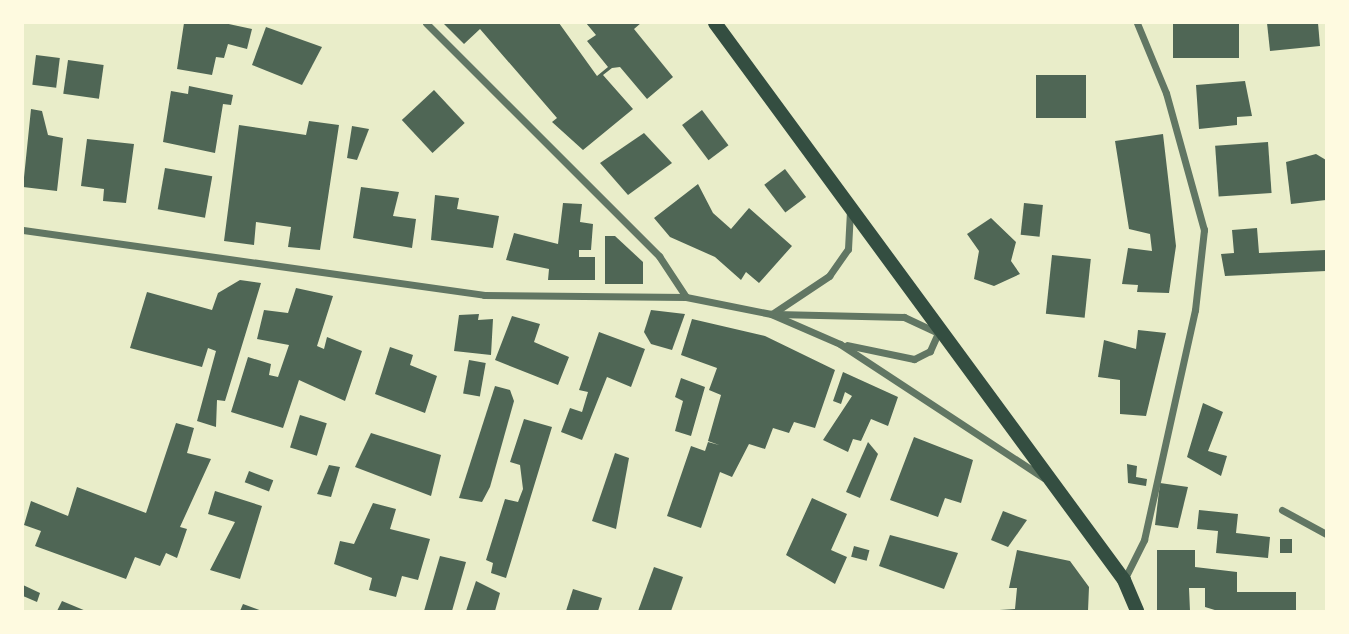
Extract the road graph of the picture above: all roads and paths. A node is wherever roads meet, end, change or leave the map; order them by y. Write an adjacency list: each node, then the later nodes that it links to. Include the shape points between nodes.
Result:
1 (426, 23): 6 (street, via 659,256)
2 (715, 23): 4 (main road)
3 (1137, 23): 13 (street, via 1166,93 1204,230 1195,310 1144,540)
4 (850, 214): 7 (street, via 848,249 829,276); 8 (main road)
5 (23, 230): 6 (street, via 484,295)
6 (686, 297): 7 (street)
7 (771, 314): 8 (street, via 904,317); 9 (street)
8 (938, 332): 9 (street, via 930,351 914,359); 10 (main road)
9 (840, 344): 10 (street)
10 (1048, 481): 13 (main road)
11 (1282, 510): 12 (street)
12 (1326, 534)
13 (1124, 580): 14 (main road)
14 (1137, 611)

